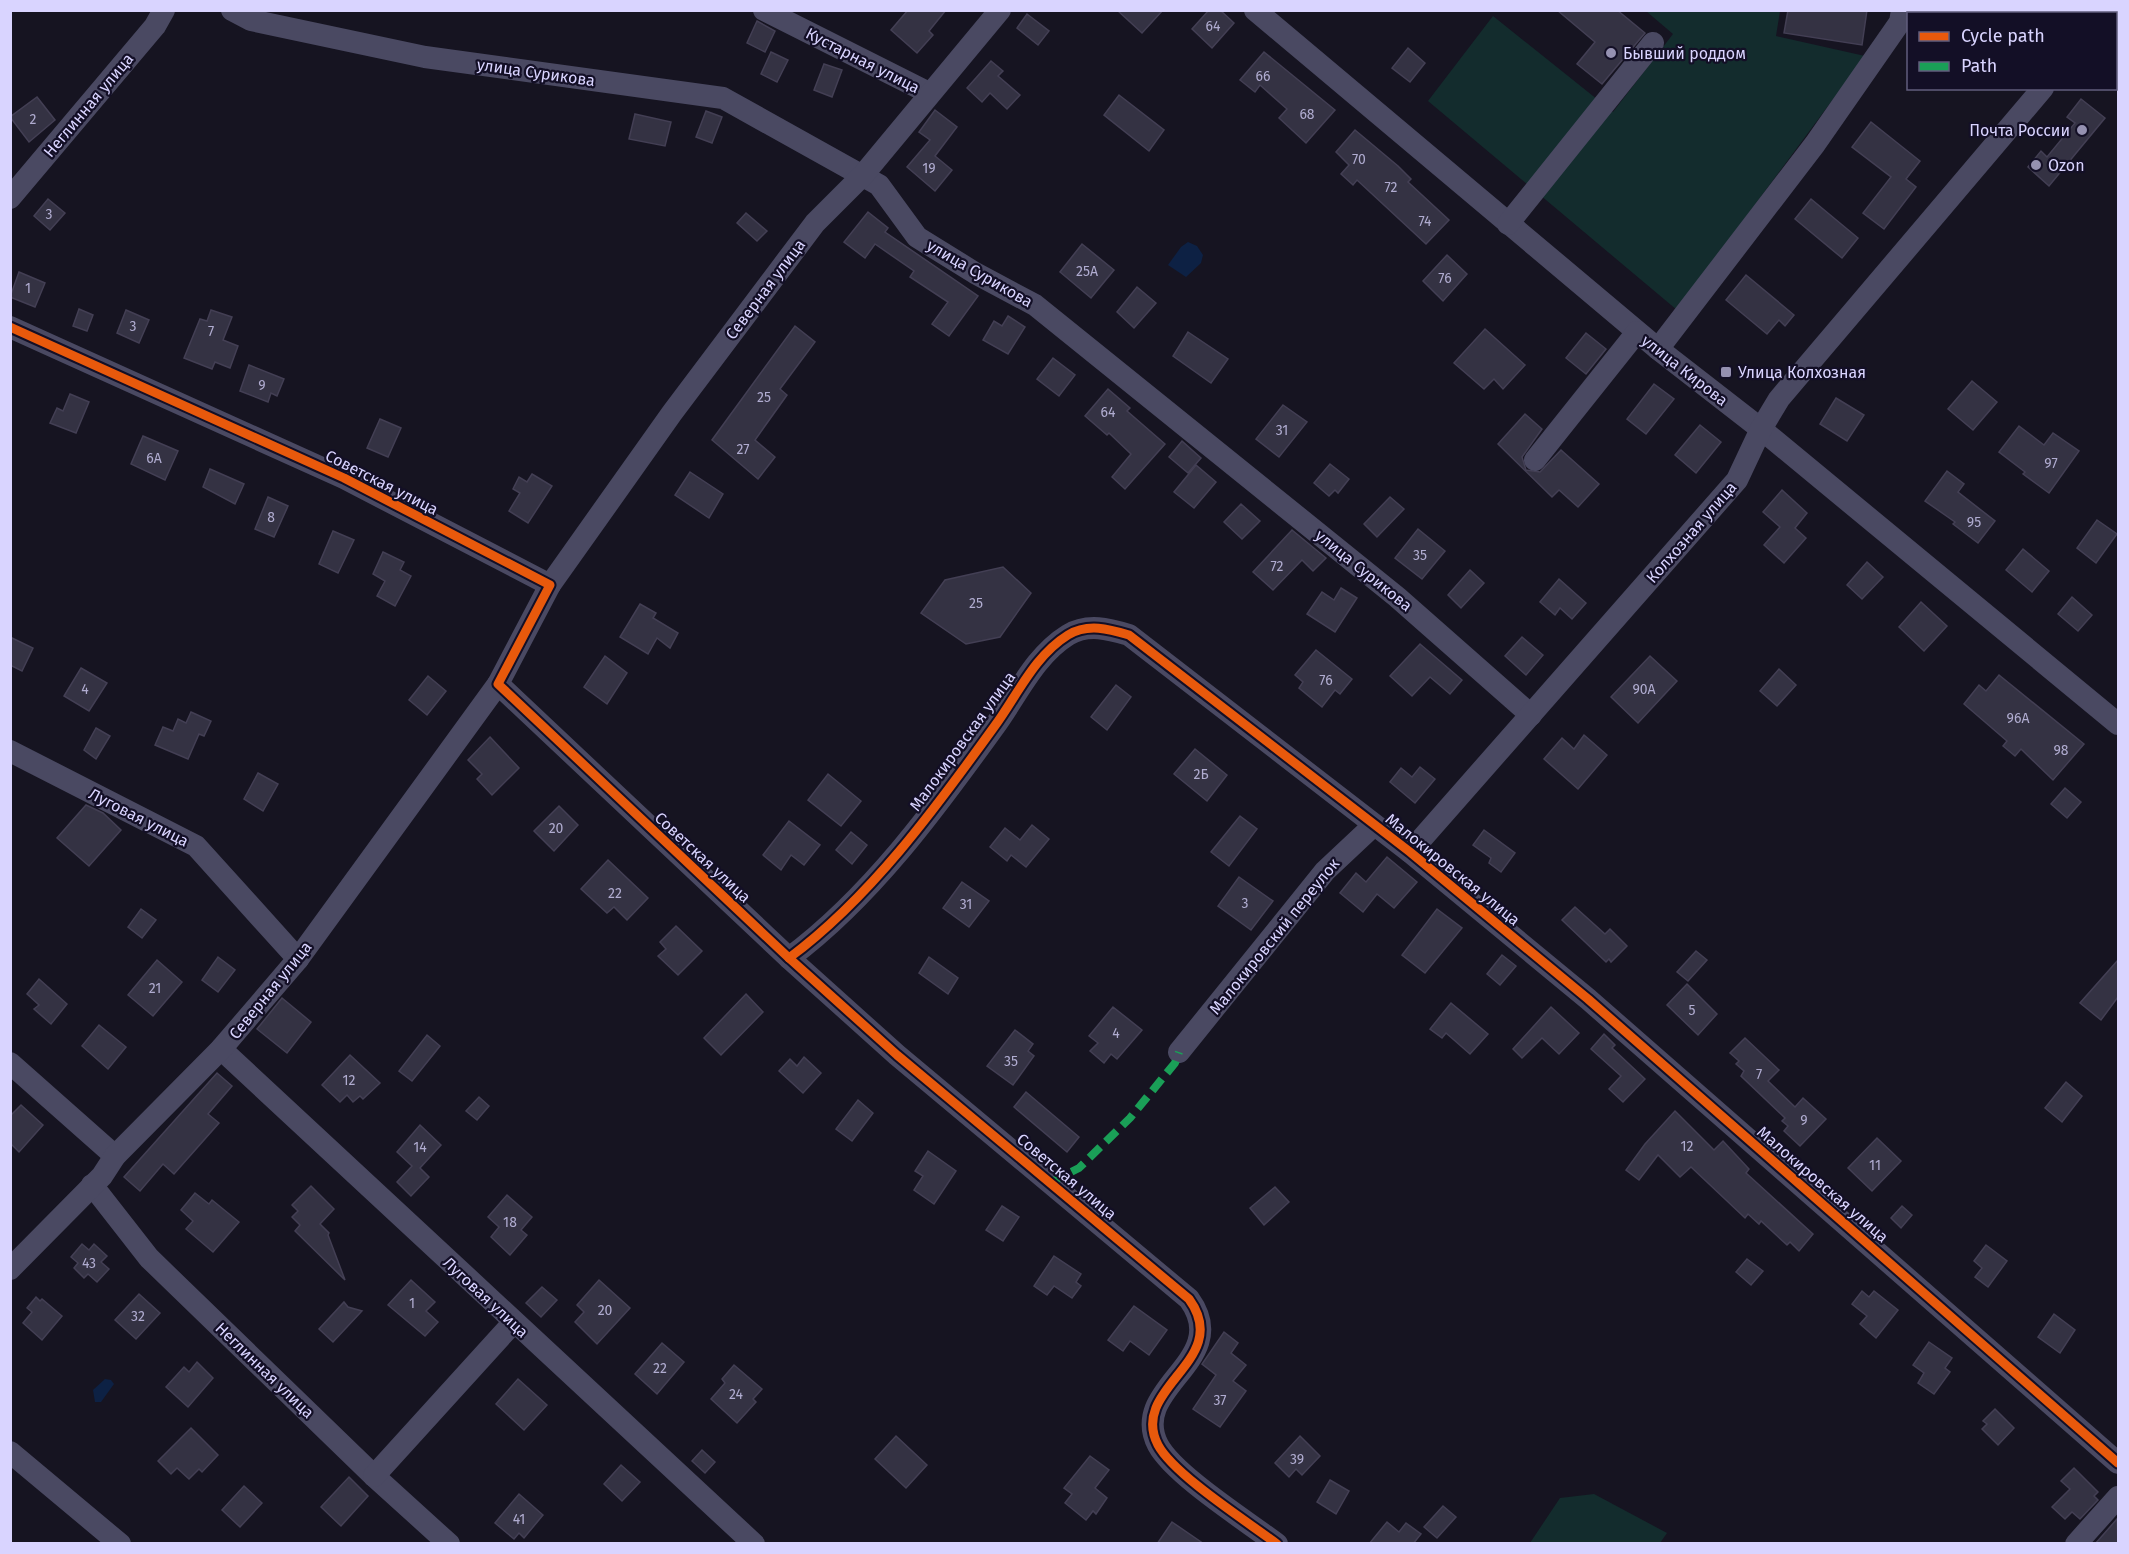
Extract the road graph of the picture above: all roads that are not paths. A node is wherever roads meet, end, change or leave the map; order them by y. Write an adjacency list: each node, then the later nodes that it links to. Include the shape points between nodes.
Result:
1 (164, 10): 11 (street, Неглинная улица, via 155,26)
2 (232, 10): 10 (street, улица Сурикова, via 251,20 425,57 723,98)
3 (765, 10): 9 (street, Кустарная улица)
4 (1000, 10): 9 (street, Северная улица)
5 (1255, 10): 12 (street, улица Кирова)
6 (1904, 18): 15 (street, via 1815,144)
7 (1653, 43): 12 (street)
8 (2041, 90): 16 (street, Колхозная улица, via 1779,399)
9 (929, 93): 10 (street, Северная улица)
10 (863, 175): 18 (street, Северная улица, via 815,223 672,413); 20 (street, улица Сурикова, via 879,185 917,237 1035,304 1397,597)
11 (10, 198)
12 (1508, 224): 14 (street, улица Кирова)
13 (10, 327): 18 (street, Советская улица, via 344,478)
14 (1637, 332): 15 (street, улица Кирова); 17 (street)
15 (1658, 349): 16 (street, улица Кирова)
16 (1761, 429): 20 (street, Колхозная улица, via 1737,480); 21 (street, улица Кирова)
17 (1535, 460)
18 (550, 585): 19 (street)
19 (498, 684): 25 (street, Советская улица); 26 (street, Северная улица)
20 (1531, 715): 24 (street, Колхозная улица)
21 (2118, 724)
22 (10, 751): 26 (street, Луговая улица, via 196,846)
23 (1374, 825): 24 (street, Малокировская улица); 25 (street, Малокировская улица, via 1130,635 1105,628 1083,628 1053,645 900,849 840,916); 28 (street, Малокировский переулок, via 1324,871)
24 (1410, 852): 35 (street, Малокировская улица, via 1588,999)
25 (789, 958): 41 (street, Советская улица, via 1189,1299 1199,1312 1199,1344 1156,1405 1153,1430 1169,1460)
26 (298, 959): 27 (street, Северная улица)
27 (221, 1049): 30 (street, Северная улица); 33 (street, Луговая улица)
28 (1179, 1052)
29 (10, 1063): 30 (street)
30 (116, 1156): 31 (street, Северная улица)
31 (92, 1185): 32 (street, Северная улица); 36 (street, Неглинная улица, via 149,1258)
32 (10, 1269)
33 (513, 1323): 36 (street); 40 (street, Луговая улица)
34 (10, 1452): 38 (street)
35 (2118, 1463)
36 (374, 1476): 39 (street, Неглинная улица)
37 (2118, 1497): 42 (street)
38 (120, 1544)
39 (448, 1544)
40 (754, 1544)
41 (1277, 1544)
42 (2076, 1544)

